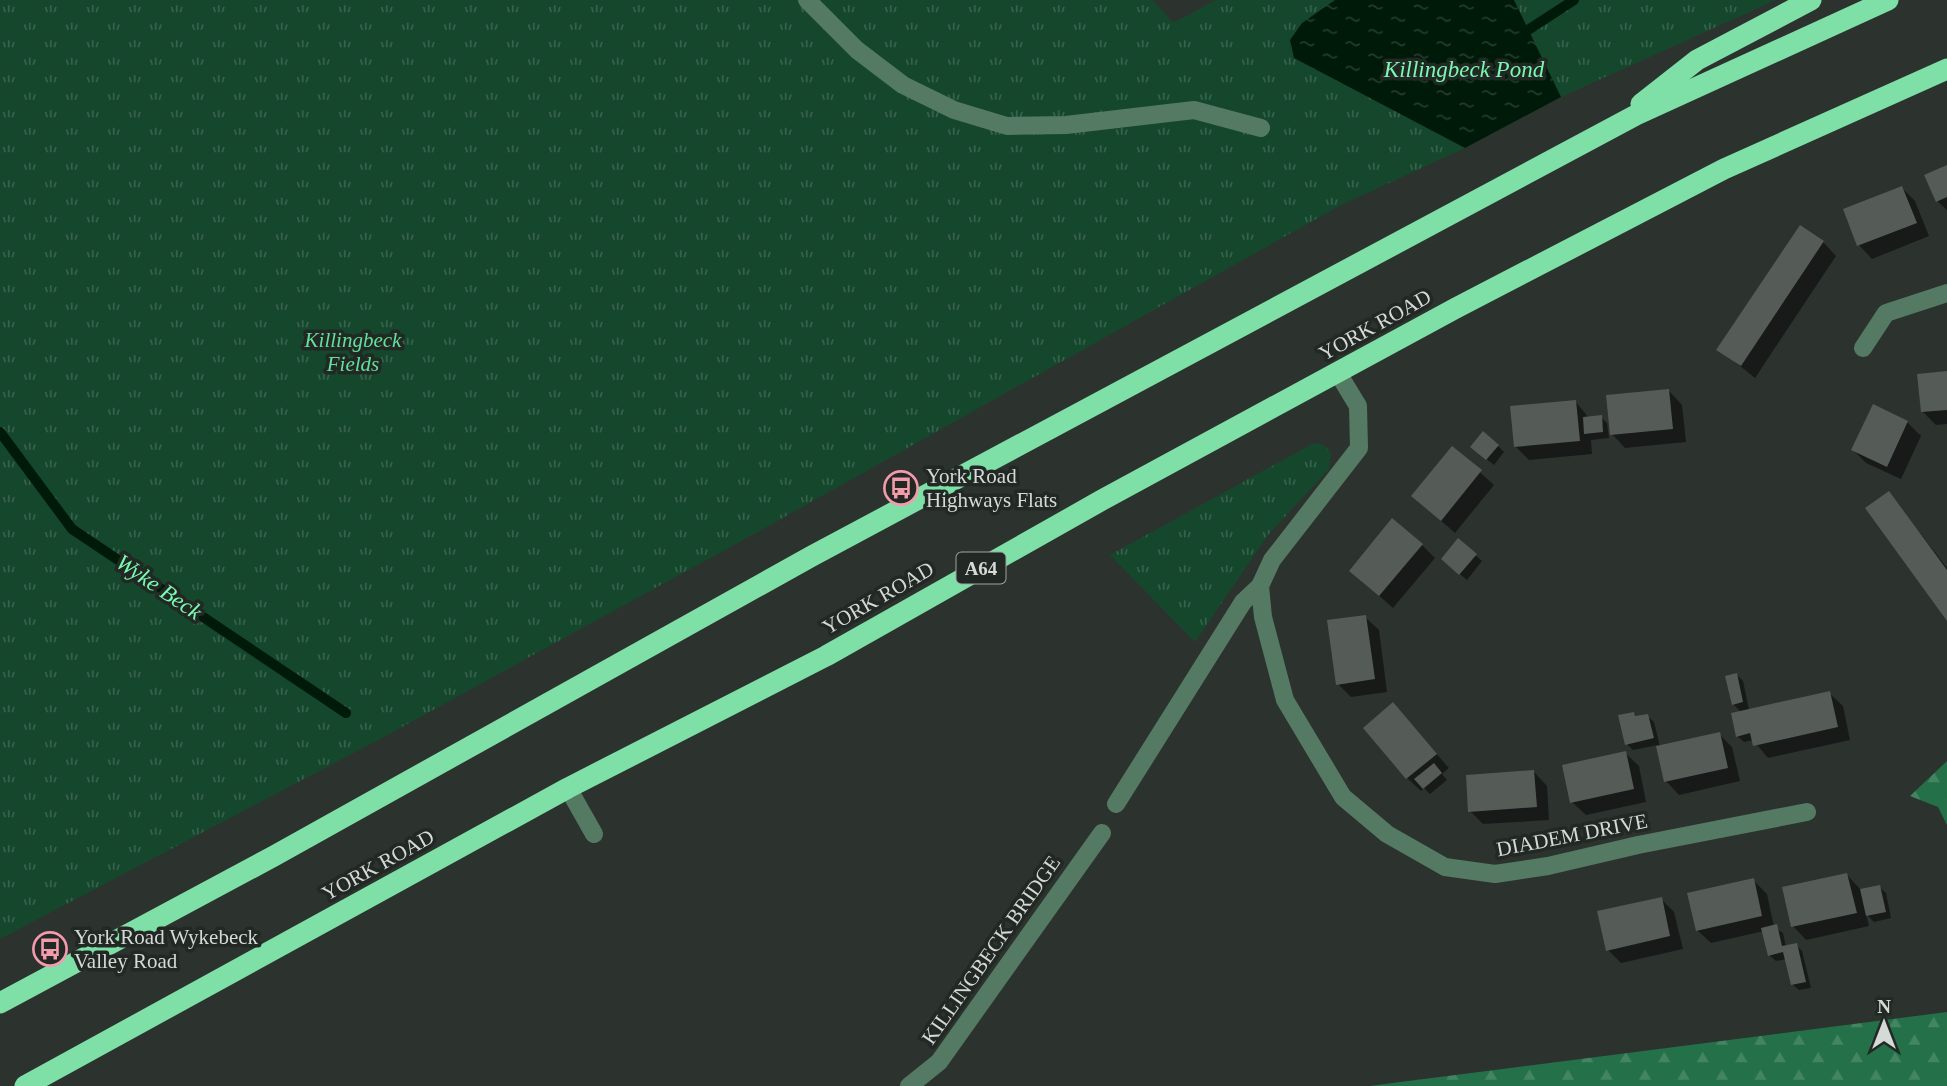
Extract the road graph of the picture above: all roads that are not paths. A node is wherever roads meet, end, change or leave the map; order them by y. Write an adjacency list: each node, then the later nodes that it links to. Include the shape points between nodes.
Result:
1 (807, 0): 5 (street, via 857,50 903,85 954,110 1007,126 1066,125 1194,110)
2 (1811, 0): 6 (highway, via 1697,60)
3 (1888, 0): 6 (highway)
4 (1947, 69): 9 (highway, YORK ROAD / A64, via 1724,169)
5 (1261, 128)
6 (1600, 135): 16 (highway, via 811,556 274,856)
7 (1947, 293): 8 (street, via 1886,313)
8 (1863, 348)
9 (1338, 373): 10 (street, via 1358,406 1360,448 1272,560); 11 (highway, YORK ROAD / A64, via 825,656)
10 (1260, 586): 12 (street, via 1243,602); 13 (street, DIADEM DRIVE, via 1263,617 1285,700 1343,797 1387,834 1446,867 1495,874 1548,866)
11 (568, 788): 15 (street); 17 (highway, YORK ROAD / A64)
12 (1115, 804)
13 (1807, 812)
14 (1102, 833): 18 (street, KILLINGBECK BRIDGE, via 939,1062)
15 (594, 834)
16 (0, 1003)
17 (25, 1086)
18 (909, 1086)

